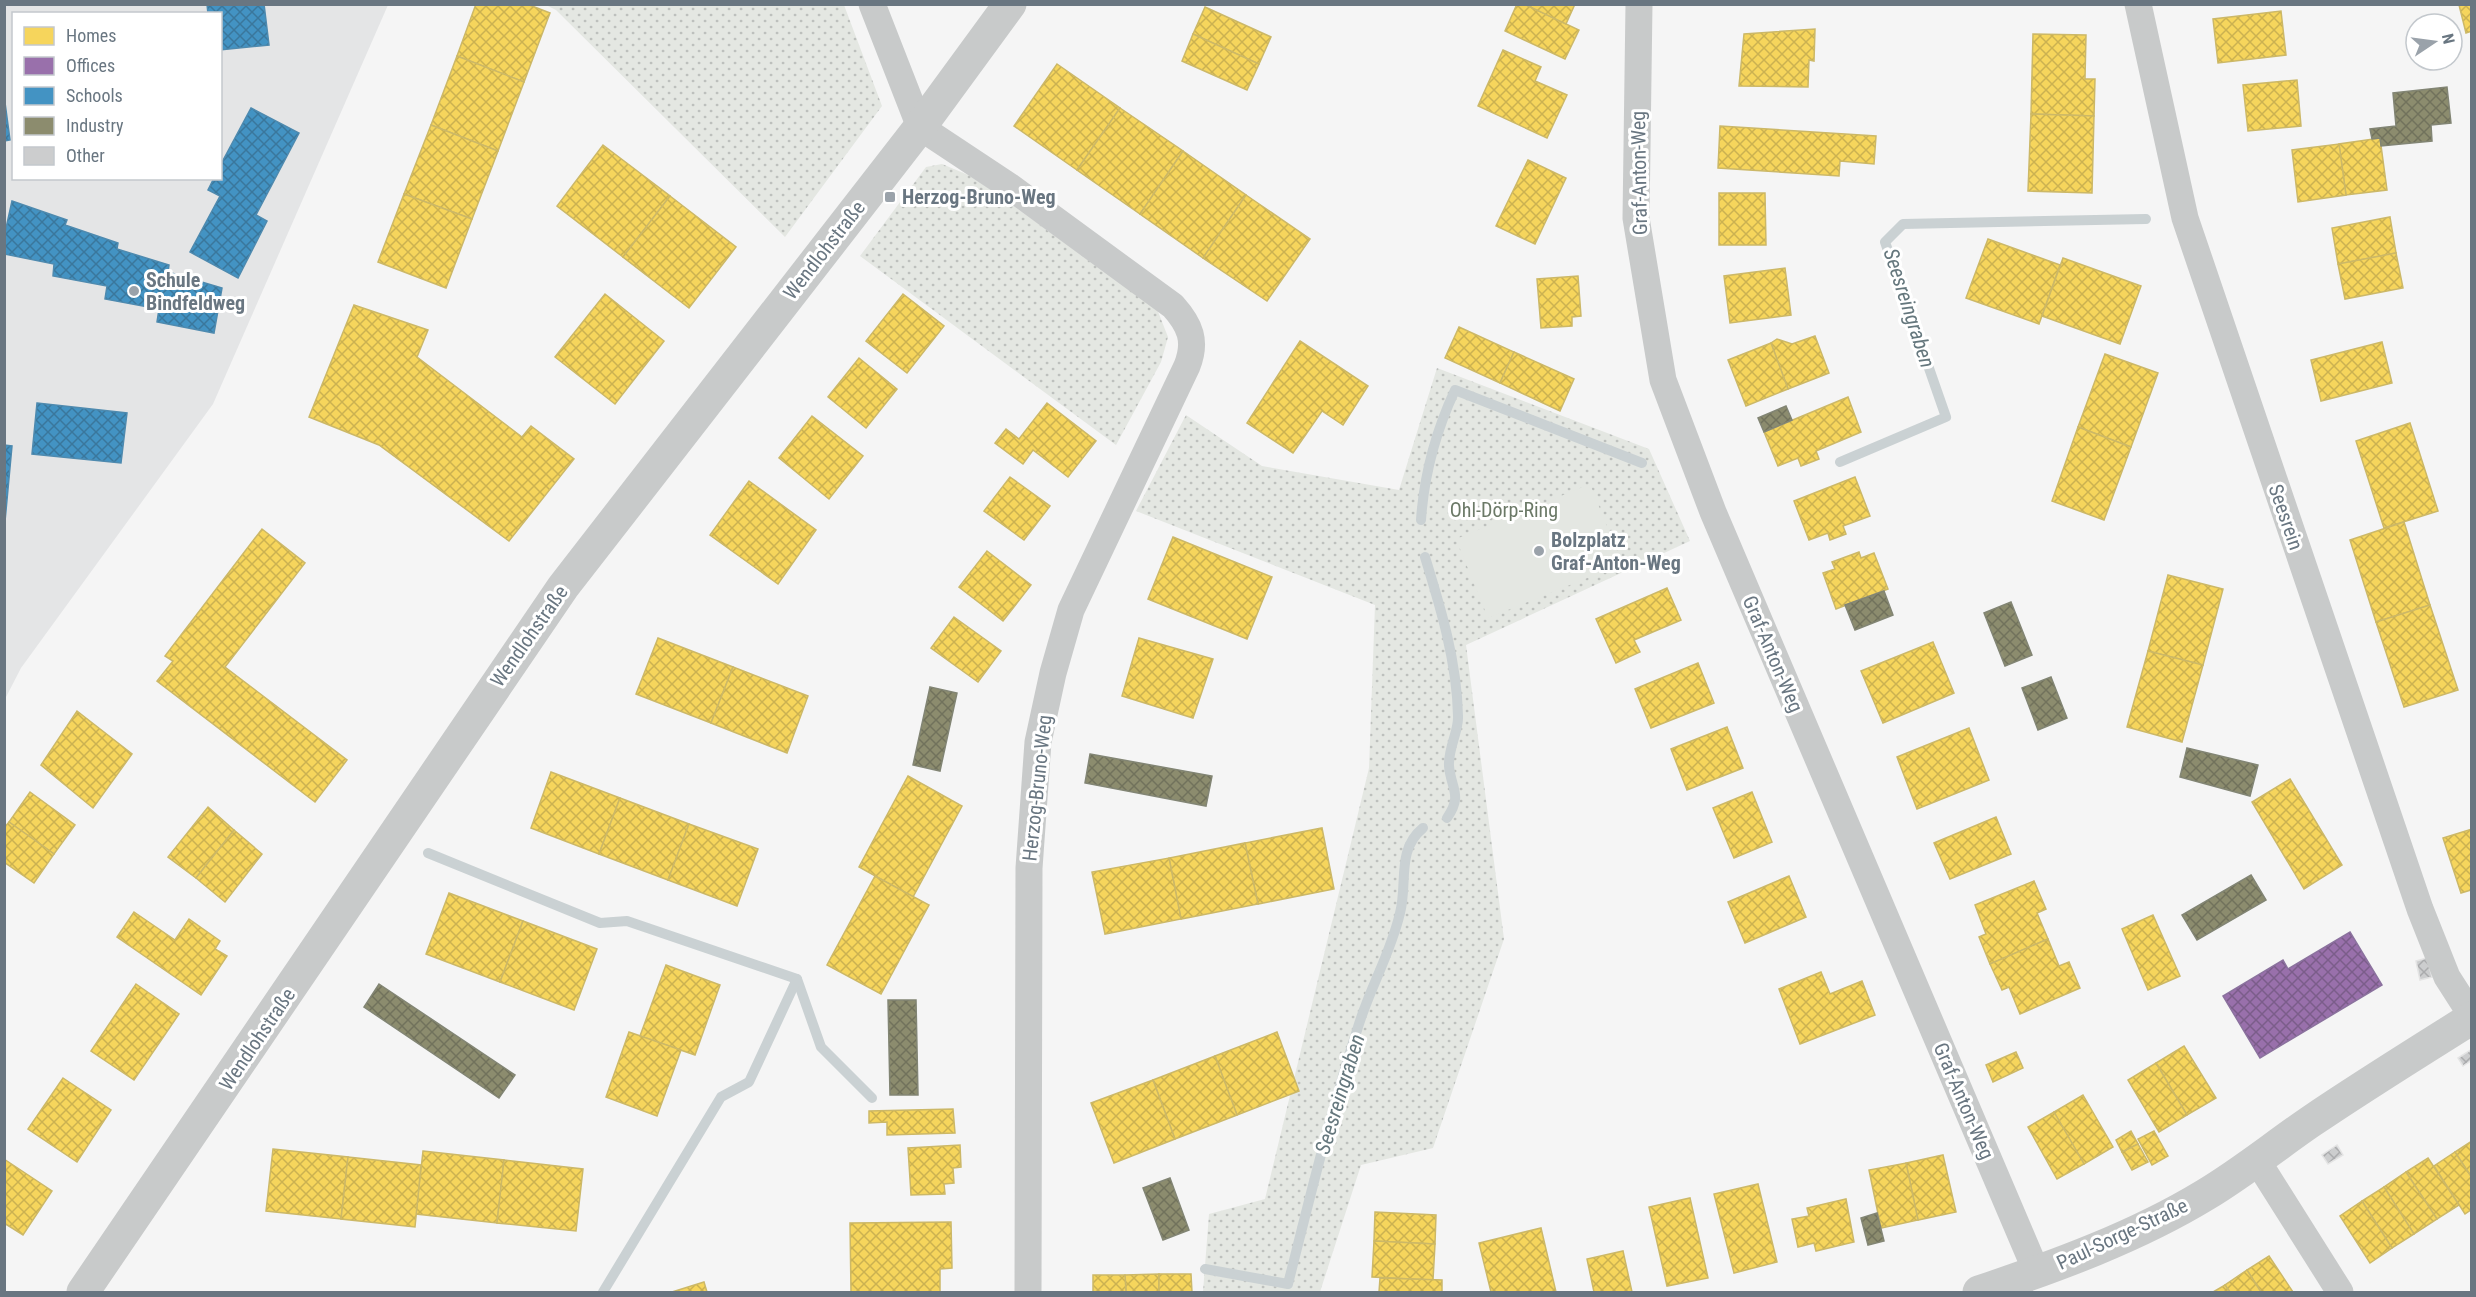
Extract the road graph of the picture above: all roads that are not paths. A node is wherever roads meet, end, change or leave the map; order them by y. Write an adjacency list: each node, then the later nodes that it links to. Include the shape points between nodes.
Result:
1 (872, 4): 5 (street)
2 (1010, 4): 5 (street, Wendlohstraße)
3 (1639, 4): 8 (street, Graf-Anton-Weg, via 1636,218 1664,380 1717,523)
4 (2138, 4): 6 (street, Seesrein, via 2185,218 2414,891 2447,977)
5 (920, 127): 9 (street, Wendlohstraße, via 563,588); 10 (street, Herzog-Bruno-Weg, via 1009,186 1173,306 1193,338 1187,366 1071,610 1038,742 1029,868)
6 (2472, 1017): 7 (street, Paul-Sorge-Straße, via 2310,1122)
7 (2258, 1162): 8 (street, Paul-Sorge-Straße, via 2150,1224); 12 (street)
8 (2037, 1273): 11 (street, Paul-Sorge-Straße)
9 (83, 1293)
10 (1029, 1293)
11 (1979, 1293)
12 (2340, 1293)

